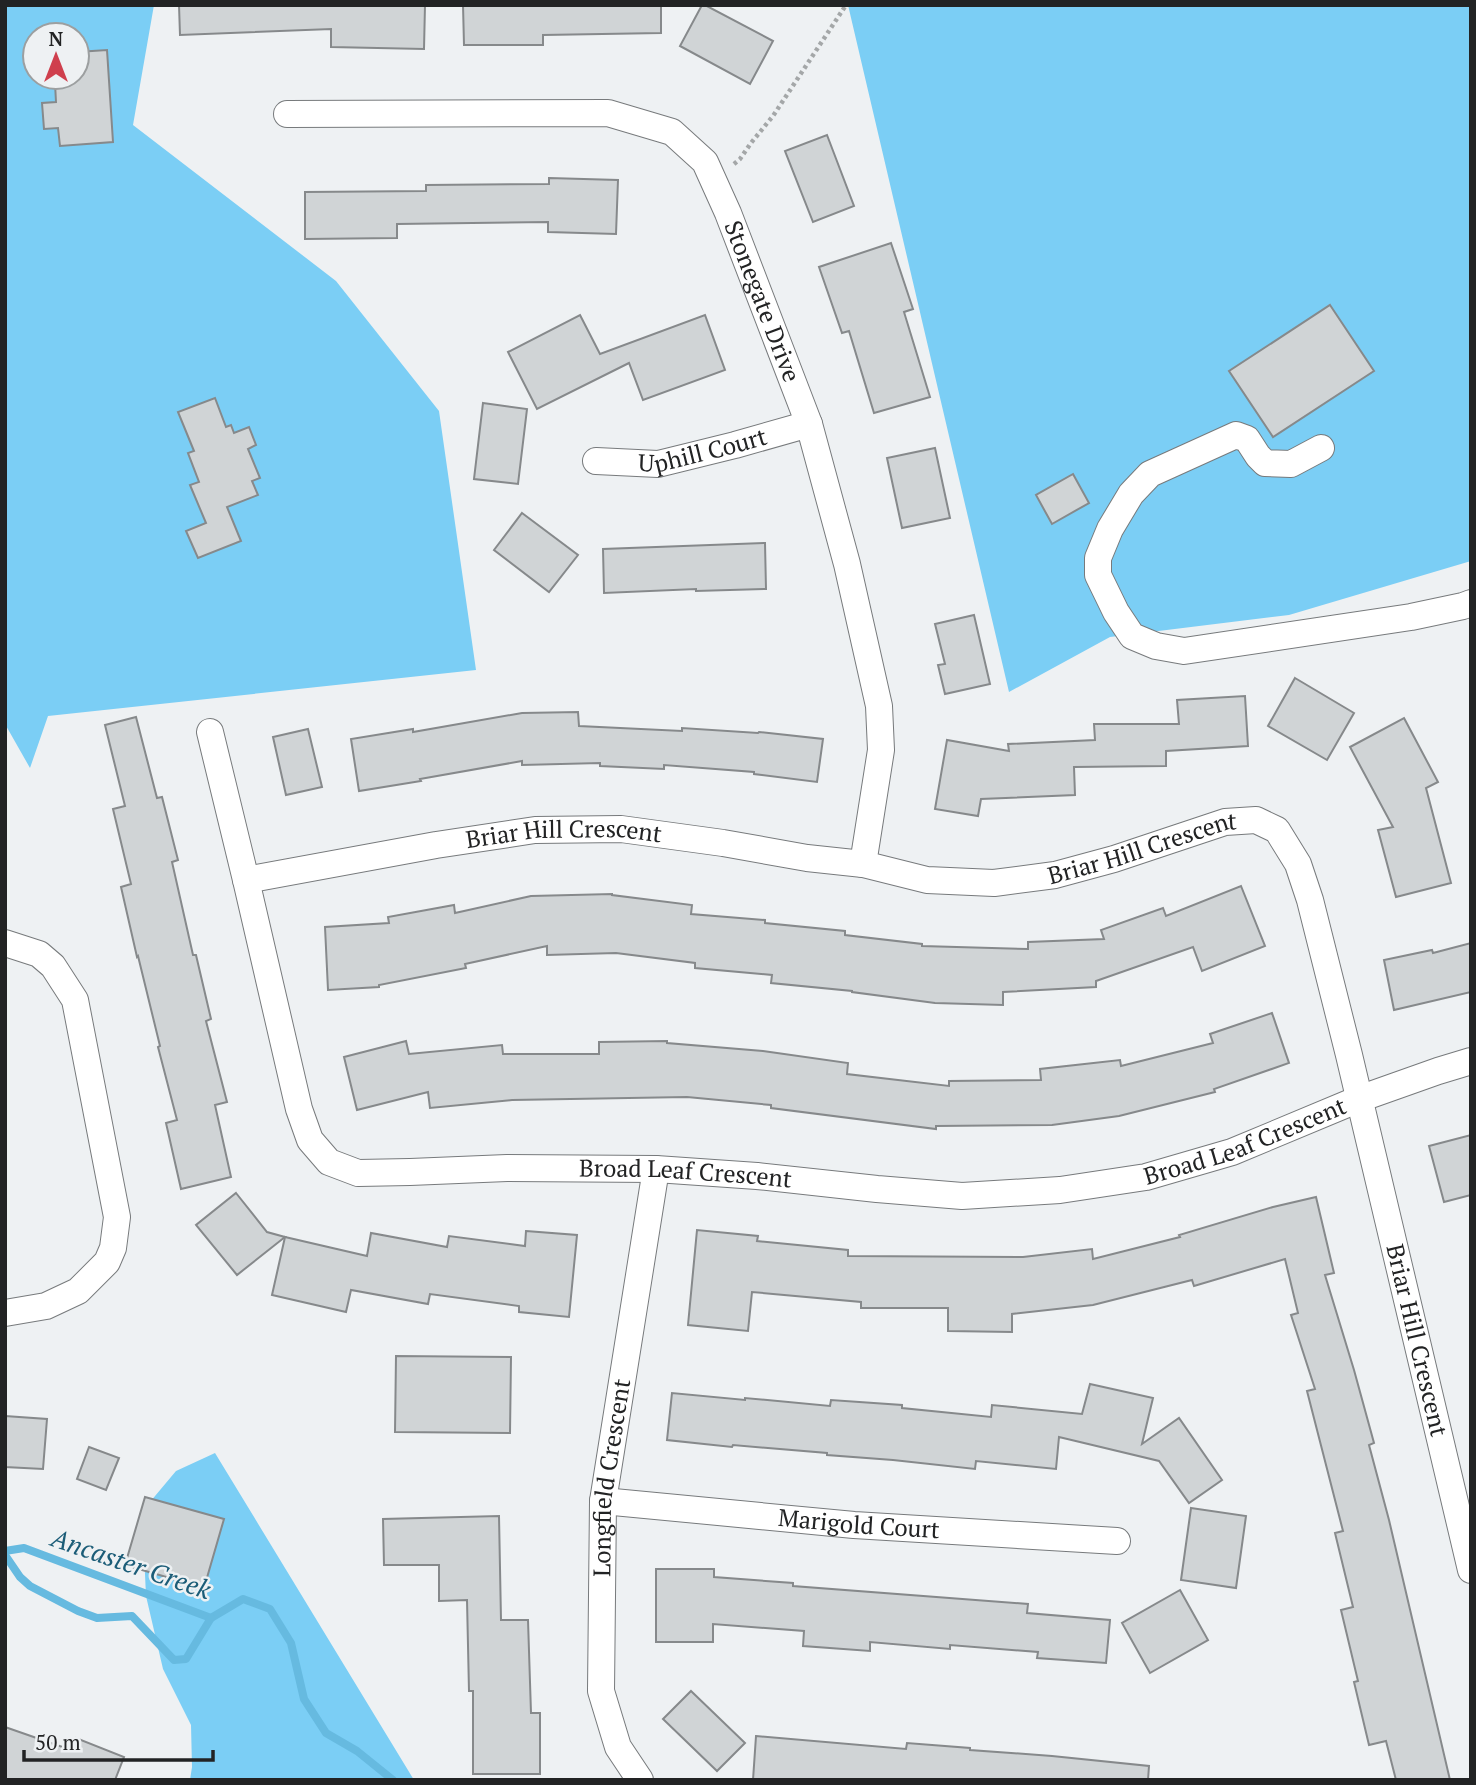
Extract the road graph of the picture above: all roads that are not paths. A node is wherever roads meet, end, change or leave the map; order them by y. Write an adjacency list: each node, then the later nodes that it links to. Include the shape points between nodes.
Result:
1 (287, 114): 2 (street, Stonegate Drive, via 608,113 672,132 705,162)
2 (809, 424): 4 (street, Uphill Court, via 658,464); 7 (street, Stonegate Drive, via 879,706 881,750)
3 (1321, 448): 5 (street, via 1291,464 1265,463 1247,439 1236,435 1150,474 1131,494 1098,558 1098,575 1132,636 1184,651 1411,618)
4 (596, 461)
5 (1471, 603)
6 (210, 732): 8 (street, Broad Leaf Crescent)
7 (863, 864): 8 (street, Briar Hill Crescent, via 621,829 535,830); 11 (street, Briar Hill Crescent, via 927,880 994,883 1055,875 1226,821 1256,820 1277,830 1298,864)
8 (246, 880): 12 (street, Broad Leaf Crescent, via 299,1109 310,1140 329,1162 358,1173)
9 (6, 943): 13 (street, via 39,954 53,966 75,1000 117,1217 107,1262 78,1291 47,1306)
10 (1471, 1061): 11 (street, Broad Leaf Crescent)
11 (1359, 1099): 12 (street, Broad Leaf Crescent, via 1232,1152 1146,1177 1060,1190 962,1196); 16 (street, Briar Hill Crescent)
12 (656, 1169): 14 (street, Longfield Crescent)
13 (5, 1313)
14 (603, 1501): 15 (street, Marigold Court, via 854,1525); 17 (street, Longfield Crescent, via 601,1691 618,1747)
15 (1117, 1541)
16 (1471, 1570)
17 (640, 1780)

